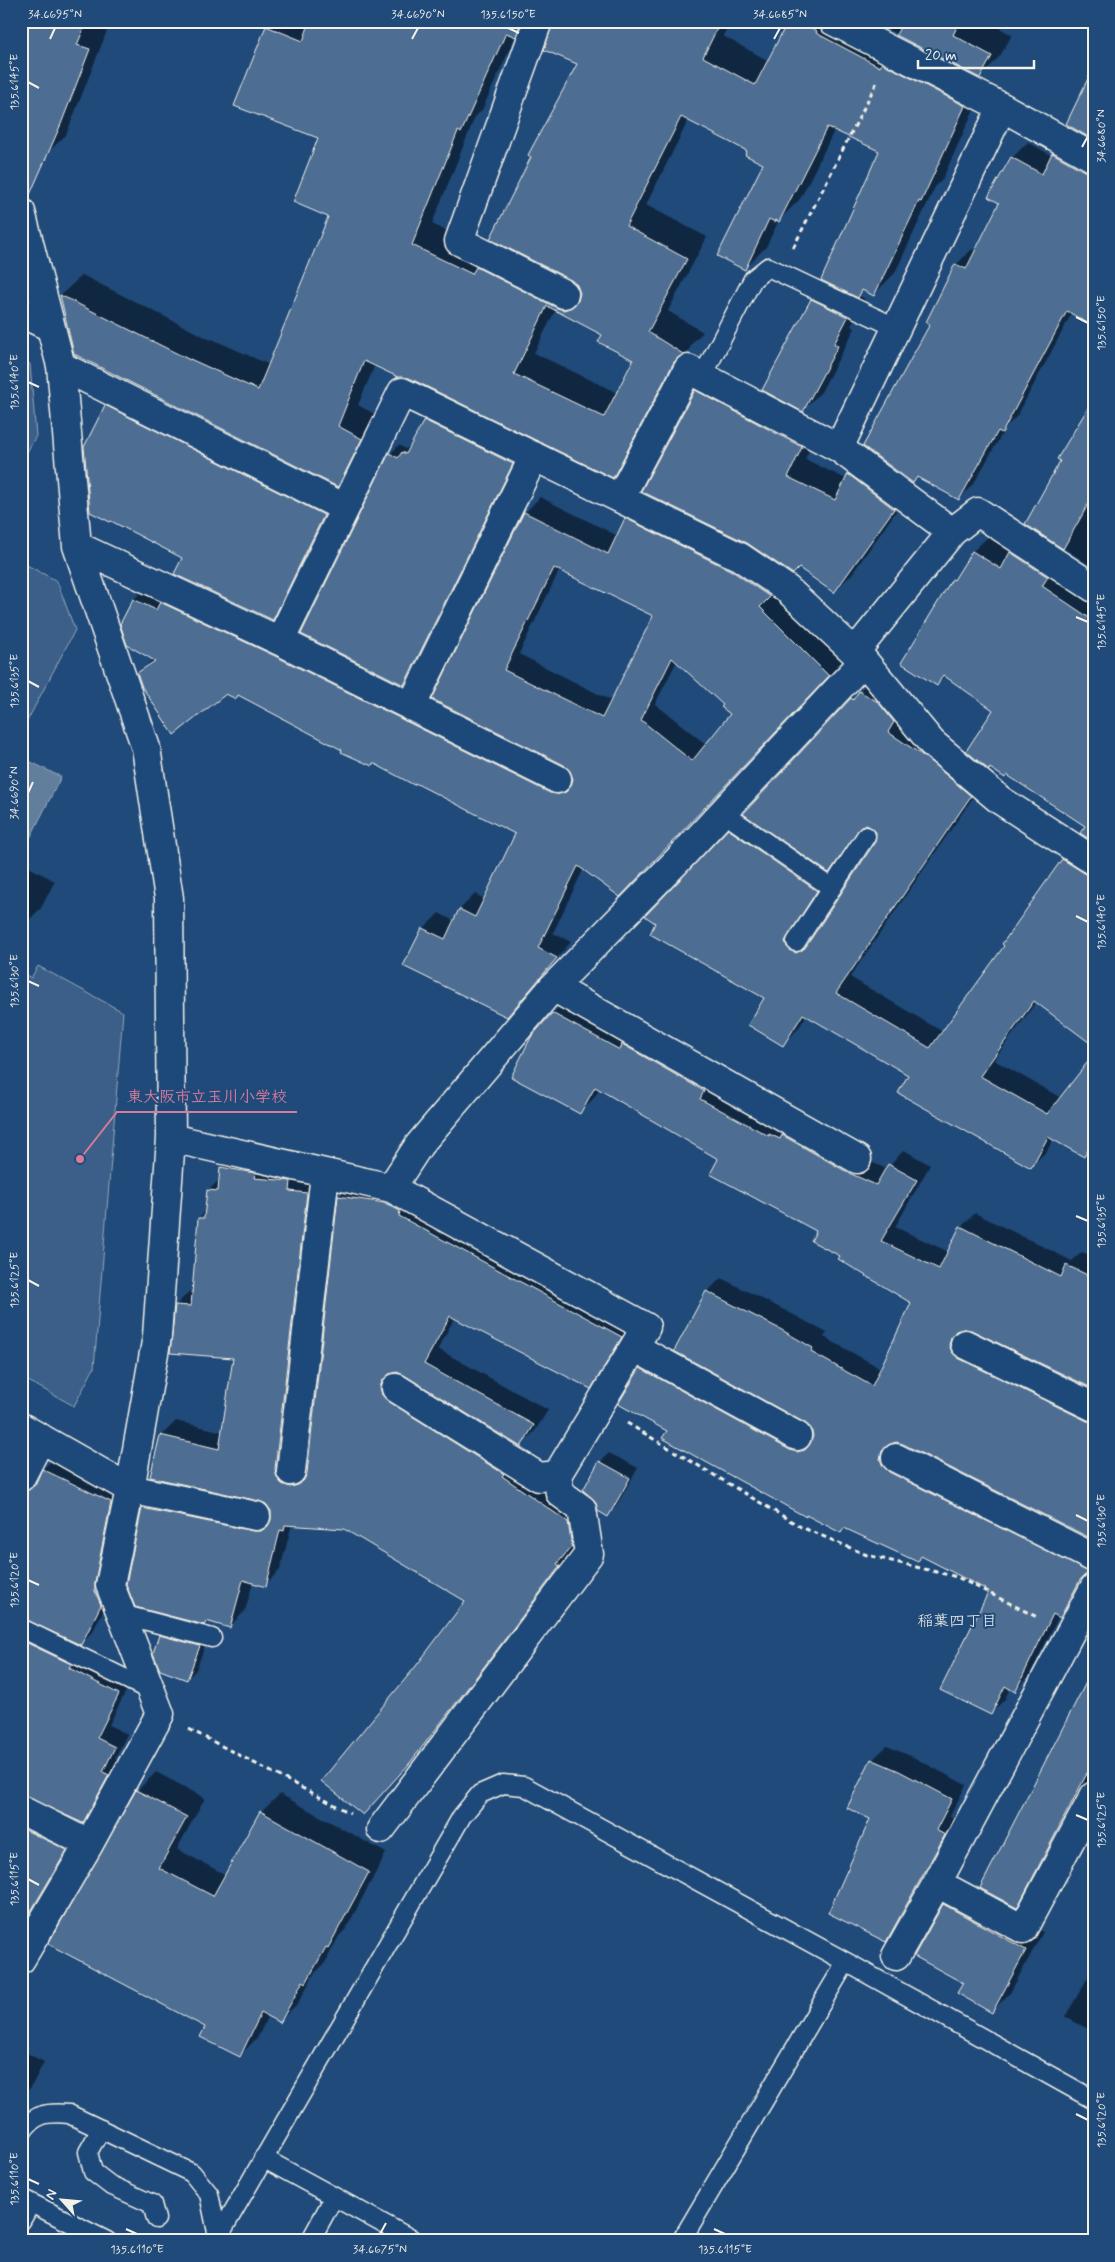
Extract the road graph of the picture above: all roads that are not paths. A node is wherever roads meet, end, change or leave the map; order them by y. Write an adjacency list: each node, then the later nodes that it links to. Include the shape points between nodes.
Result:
1 (538, 21): 6 (street, via 460,241)
2 (833, 21): 3 (street)
3 (1002, 108): 4 (street); 9 (street)
4 (1094, 158)
5 (23, 228): 8 (street)
6 (564, 294)
7 (21, 313): 8 (street)
8 (50, 327): 10 (street)
9 (897, 328): 11 (lane, via 768,267 753,279); 12 (street)
10 (61, 366): 15 (street); 17 (street)
11 (702, 377): 12 (street); 14 (street, via 688,369)
12 (839, 448): 16 (street)
13 (534, 456): 14 (street); 15 (street, via 402,392); 21 (street)
14 (620, 498): 20 (street, via 740,557 787,589)
15 (345, 508): 19 (street)
16 (952, 532): 18 (street, via 978,512); 20 (street)
17 (77, 546): 19 (street); 29 (street, via 146,748 169,898)
18 (1094, 588)
19 (280, 641): 21 (street)
20 (859, 657): 23 (street); 25 (street, via 932,743 1000,800)
21 (411, 706): 22 (street)
22 (557, 779)
23 (722, 812): 26 (lane); 28 (street)
24 (866, 836): 26 (lane)
25 (1094, 860)
26 (832, 888): 27 (lane)
27 (796, 942)
28 (553, 987): 30 (street); 32 (street, via 420,1145)
29 (171, 1138): 31 (street); 43 (street, via 157,1336)
30 (856, 1159)
31 (325, 1174): 32 (street); 40 (street)
32 (391, 1188): 34 (street, via 646,1327)
33 (965, 1344): 36 (street)
34 (634, 1347): 38 (street); 41 (street)
35 (396, 1388): 41 (street, via 539,1477)
36 (1094, 1407)
37 (31, 1432): 42 (street); 43 (street)
38 (797, 1436)
39 (896, 1458): 45 (street)
40 (291, 1471)
41 (557, 1475): 53 (street, via 560,1493 582,1509 589,1554)
42 (21, 1477)
43 (130, 1489): 44 (street); 47 (street, via 110,1585)
44 (256, 1516)
45 (1094, 1558)
46 (1094, 1588): 55 (street)
47 (121, 1614): 49 (lane); 50 (street)
48 (21, 1628): 50 (lane)
49 (212, 1638)
50 (155, 1702): 54 (street)
51 (1094, 1796): 55 (street, via 1023,1929)
52 (21, 1810): 54 (street)
53 (381, 1829)
54 (89, 1844): 57 (street)
55 (937, 1883): 56 (street)
56 (896, 1956)
57 (21, 1959)
58 (846, 1962): 59 (lane); 62 (lane, via 524,1786 503,1784 480,1794 462,1816); 71 (lane)
59 (1094, 2100)
60 (101, 2129): 61 (lane, via 70,2114 47,2112 26,2126); 65 (lane, via 88,2152 93,2172 110,2186 152,2204); 67 (lane, via 192,2173 209,2194)
61 (21, 2134)
62 (263, 2158): 63 (lane); 67 (lane)
63 (334, 2197): 69 (lane); 70 (lane)
64 (26, 2201): 66 (lane); 68 (lane)
65 (156, 2219)
66 (21, 2221)
67 (217, 2239)
68 (107, 2241)
69 (310, 2241)
70 (415, 2241)
71 (681, 2241)

